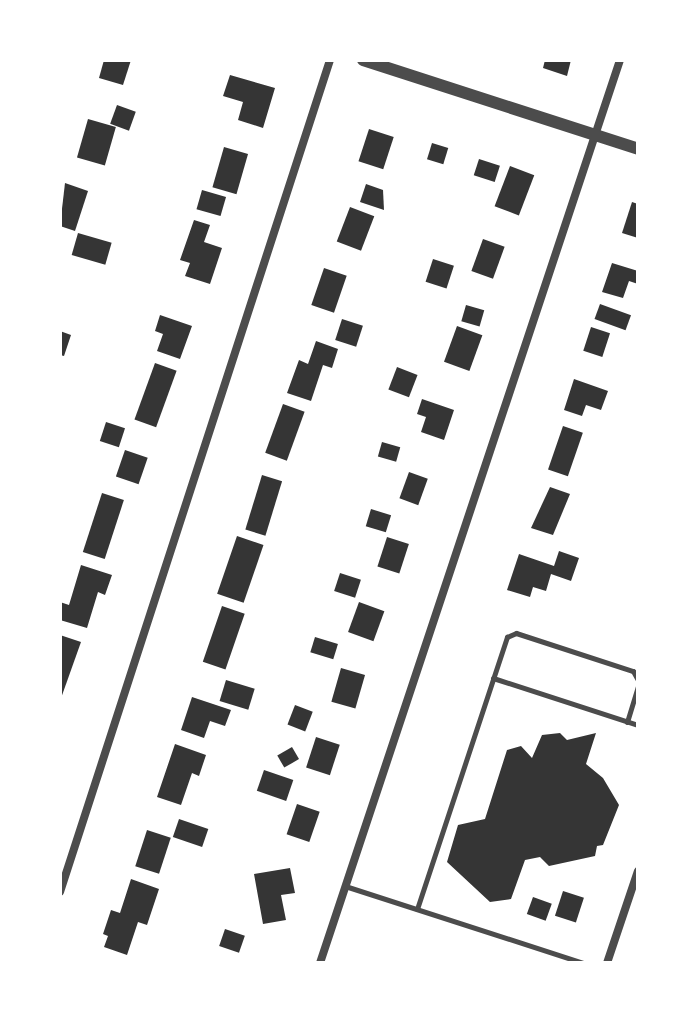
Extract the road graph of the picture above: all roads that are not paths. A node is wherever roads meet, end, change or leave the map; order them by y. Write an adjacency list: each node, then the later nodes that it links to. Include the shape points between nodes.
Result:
1 (330, 60): 13 (street)
2 (363, 60): 4 (street)
3 (620, 60): 4 (street)
4 (595, 135): 5 (street); 12 (street)
5 (638, 149)
6 (493, 678): 7 (lane, via 507,637 516,633 633,671); 9 (lane); 14 (lane)
7 (638, 680)
8 (638, 687): 9 (lane)
9 (627, 722): 10 (lane)
10 (638, 725)
11 (638, 871): 17 (street)
12 (345, 886): 14 (lane); 15 (street)
13 (60, 892)
14 (417, 909): 16 (lane)
15 (320, 963)
16 (583, 963)
17 (607, 963)

